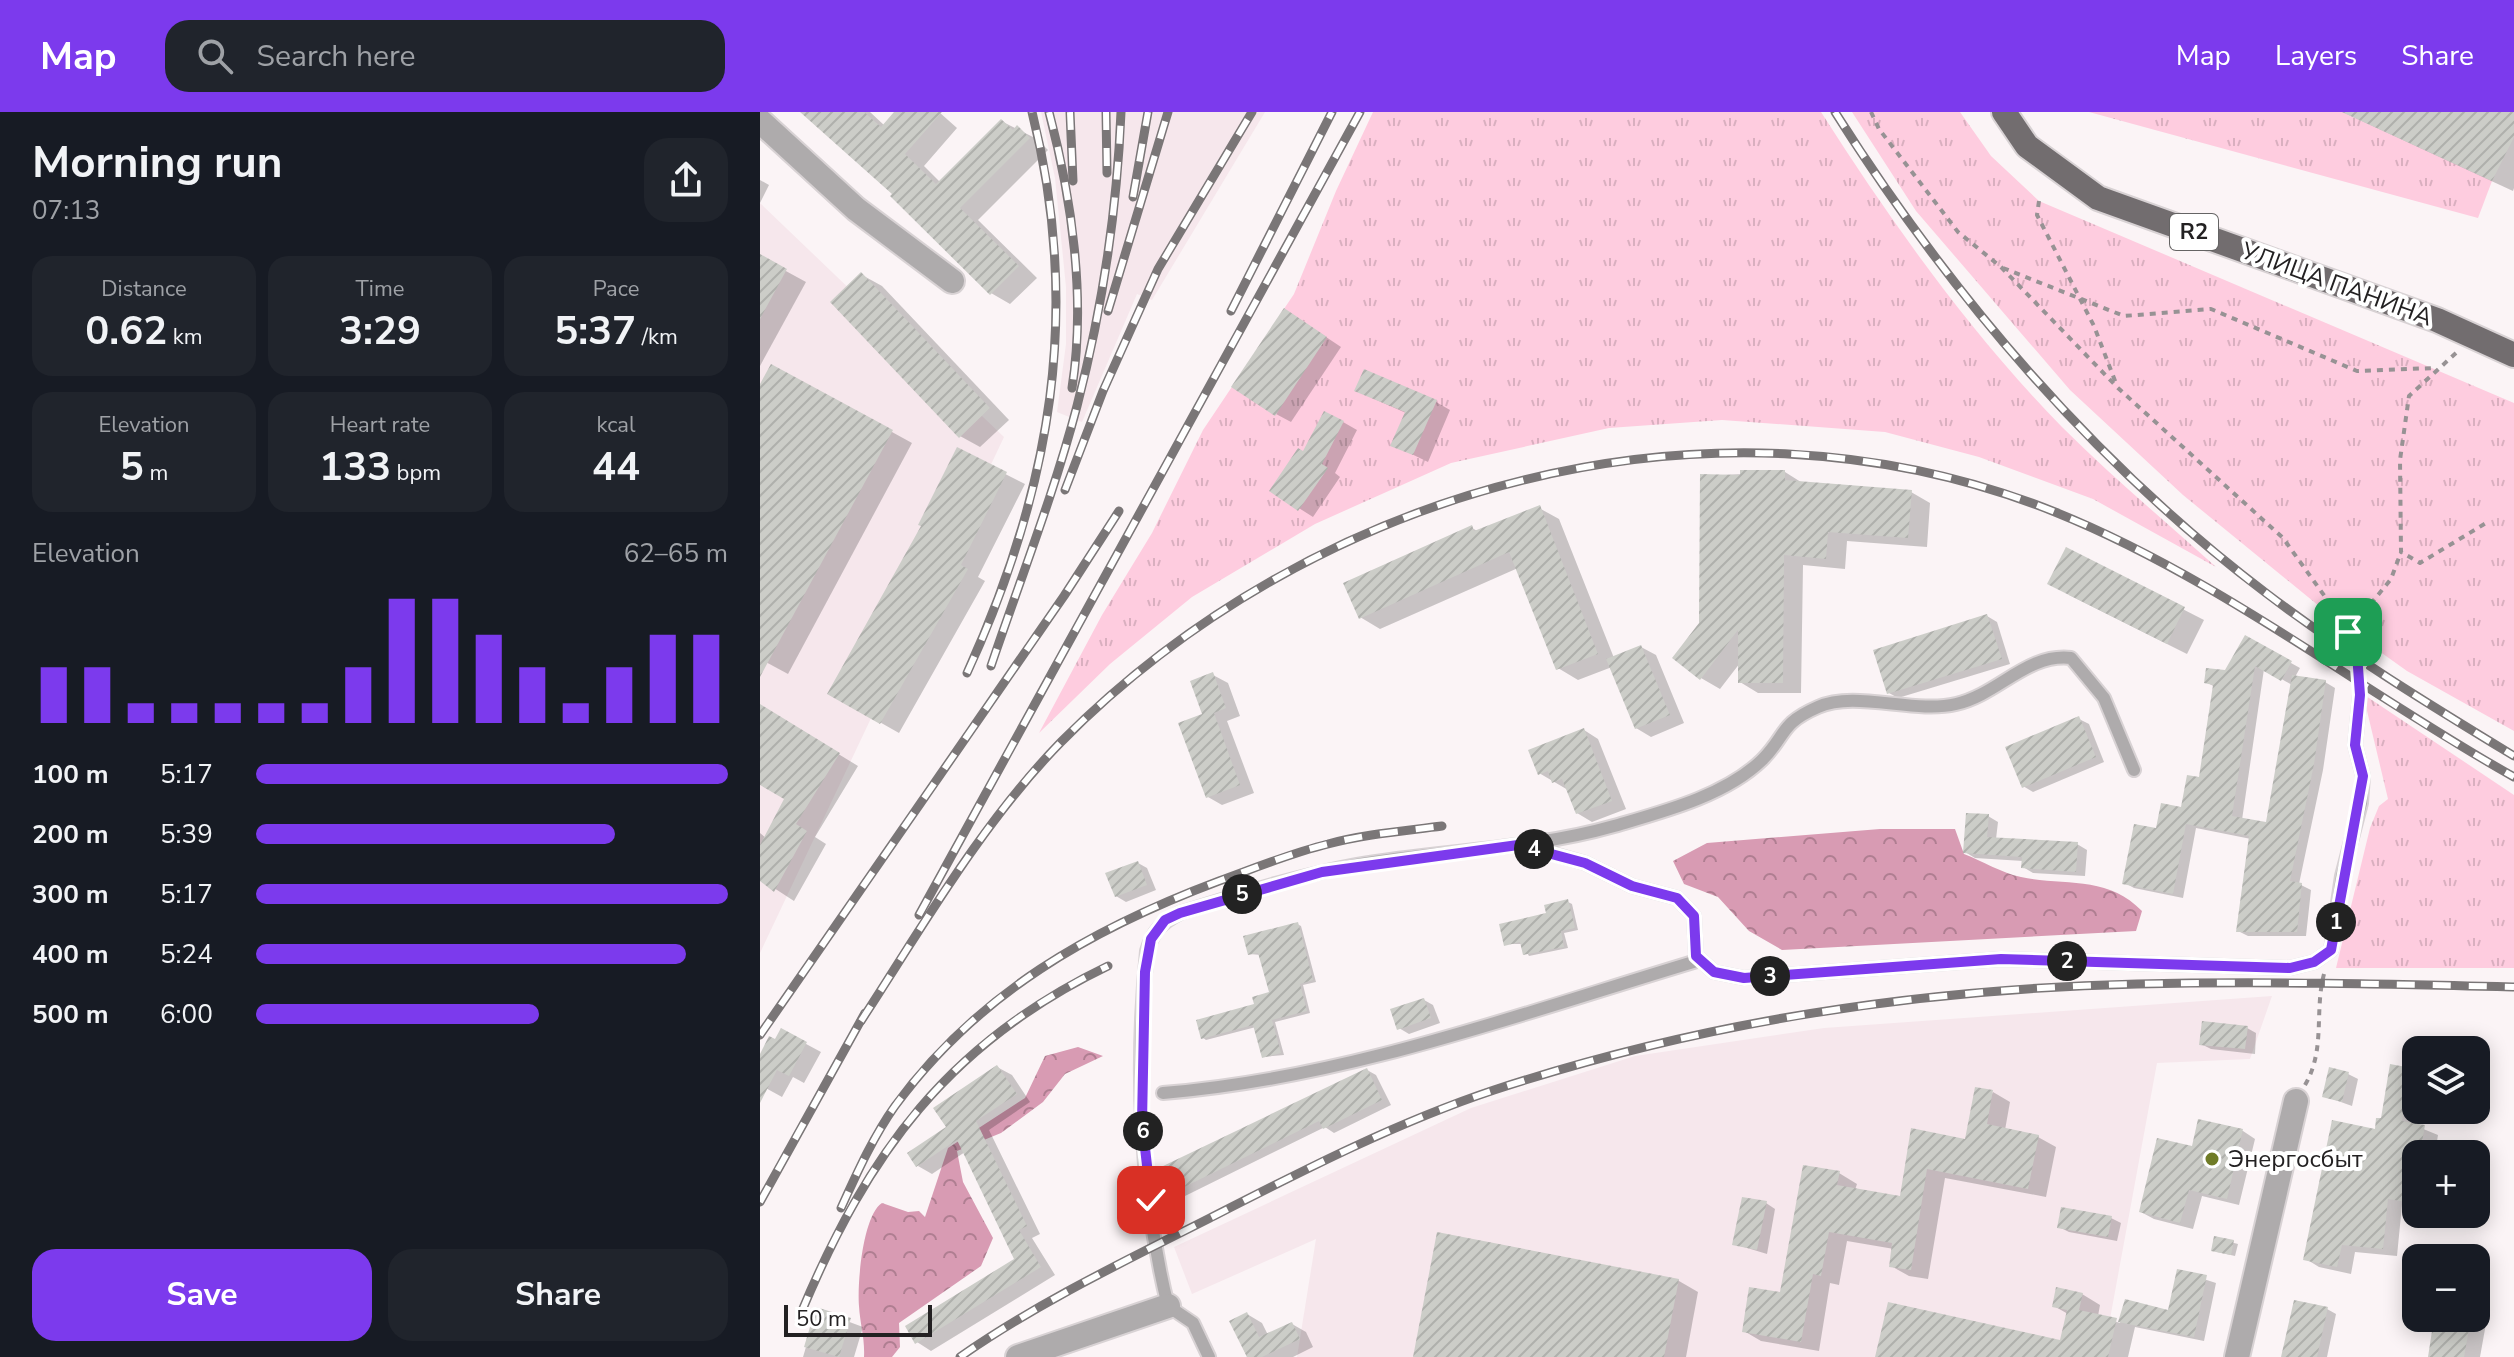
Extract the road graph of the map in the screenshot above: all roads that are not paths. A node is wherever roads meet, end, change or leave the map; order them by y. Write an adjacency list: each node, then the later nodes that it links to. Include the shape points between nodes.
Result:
1 (2004, 112): 4 (main road, УЛИЦА ПАНИНА / R2, via 2027,146 2098,198)
2 (760, 121): 3 (street, via 856,209)
3 (952, 281)
4 (2514, 355)
5 (2360, 695): 8 (lane, via 2355,745 2363,776 2361,803 2342,876 2331,950 2314,962 2290,968 2001,959 1744,978 1714,972)
6 (2134, 770): 7 (lane, via 2104,698 2071,658 2051,656 1993,691 1956,704 1821,705 1788,723 1764,759 1709,792 1615,826)
7 (1518, 845): 8 (lane, via 1585,863 1632,886 1677,898 1694,916); 11 (lane, via 1322,872 1180,913 1157,928 1145,972 1142,1122)
8 (1700, 960): 9 (lane, via 1347,1065)
9 (1163, 1093)
10 (2296, 1101): 14 (street)
11 (1168, 1306): 12 (street); 13 (lane, via 1193,1323)
12 (1018, 1357)
13 (1209, 1357)
14 (2237, 1357)

